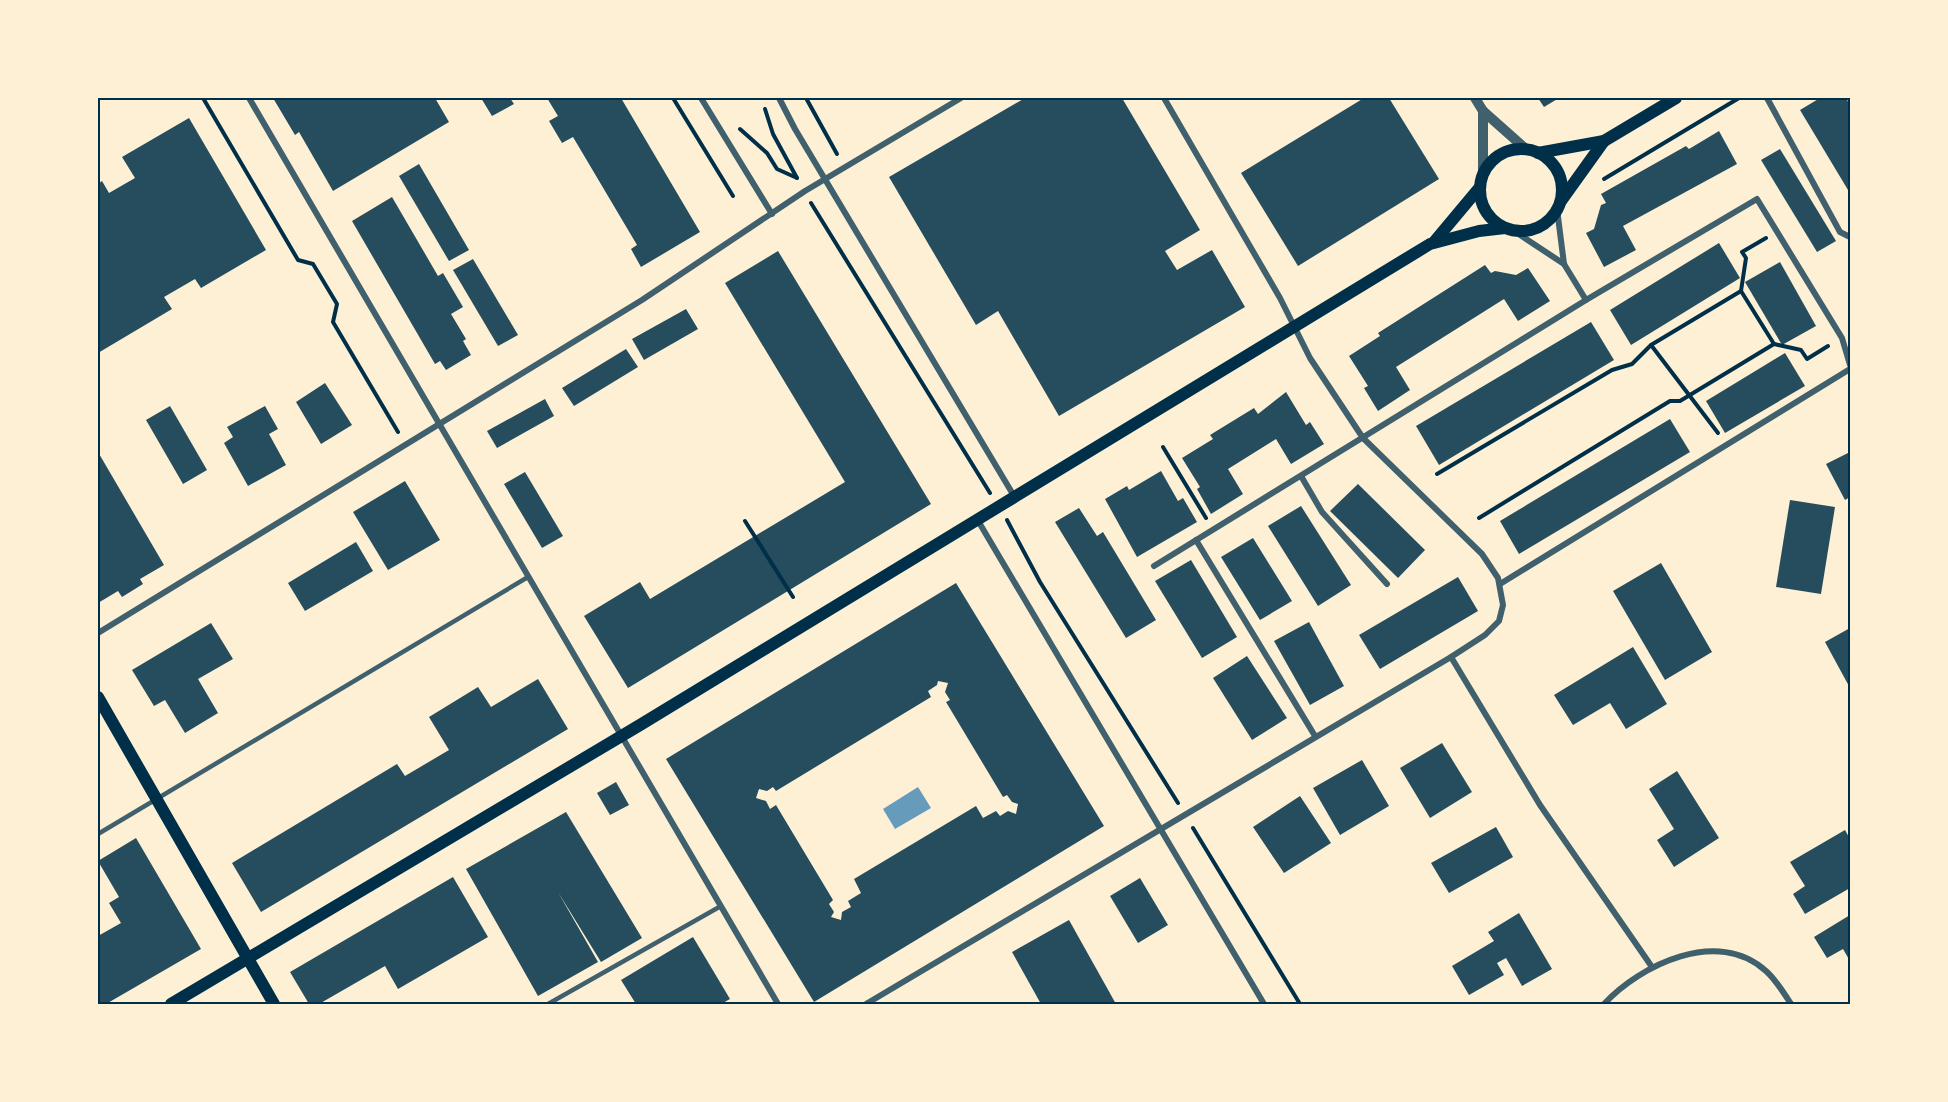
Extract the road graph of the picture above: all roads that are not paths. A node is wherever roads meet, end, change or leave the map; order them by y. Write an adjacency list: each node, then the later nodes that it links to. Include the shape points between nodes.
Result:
1 (249, 98): 23 (street)
2 (701, 98): 15 (street)
3 (779, 98): 12 (street)
4 (961, 98): 12 (street)
5 (1164, 98): 21 (street)
6 (1475, 98): 9 (street)
7 (1676, 98): 10 (main road)
8 (1767, 98): 17 (street, via 1840,232)
9 (1483, 111): 11 (street); 13 (street)
10 (1604, 141): 11 (main road); 14 (main road)
11 (1532, 152): 13 (main road, via 1500,155); 14 (main road, via 1556,170 1561,186)
12 (825, 180): 15 (street); 26 (street)
13 (1481, 181): 16 (main road, via 1480,197 1489,216); 18 (main road)
14 (1558, 206): 16 (main road, via 1551,217 1534,229); 19 (street)
15 (771, 214): 23 (street, via 700,263)
16 (1509, 229): 18 (main road, via 1479,231); 19 (street)
17 (1851, 237)
18 (1434, 242): 21 (main road)
19 (1564, 264): 20 (street)
20 (1586, 300): 22 (street, via 1757,199 1842,338); 24 (street)
21 (1294, 327): 24 (street); 26 (main road)
22 (1851, 367): 32 (street)
23 (439, 424): 30 (street); 33 (street)
24 (1363, 438): 25 (street); 32 (street, via 1482,554)
25 (1301, 476): 28 (street); 31 (street, via 1322,512)
26 (1014, 496): 27 (main road)
27 (977, 519): 37 (main road); 39 (street)
28 (1196, 540): 29 (street); 36 (street)
29 (1154, 566)
30 (528, 577): 37 (street); 38 (lane)
31 (1387, 584)
32 (1500, 584): 34 (street, via 1503,605 1499,621)
33 (98, 633)
34 (1451, 657): 36 (street); 43 (street, via 1540,805)
35 (98, 697): 38 (main road)
36 (1315, 736): 39 (street)
37 (620, 737): 41 (street); 42 (main road)
38 (156, 800): 40 (lane); 42 (main road)
39 (1161, 827): 48 (street); 49 (street)
40 (98, 834)
41 (721, 906): 46 (lane); 47 (street)
42 (248, 959): 44 (main road); 45 (main road)
43 (1652, 967): 50 (street); 51 (street, via 1712,950 1736,955 1765,970)
44 (171, 1005)
45 (274, 1005)
46 (548, 1005)
47 (778, 1005)
48 (866, 1005)
49 (1264, 1005)
50 (1604, 1005)
51 (1791, 1005)

